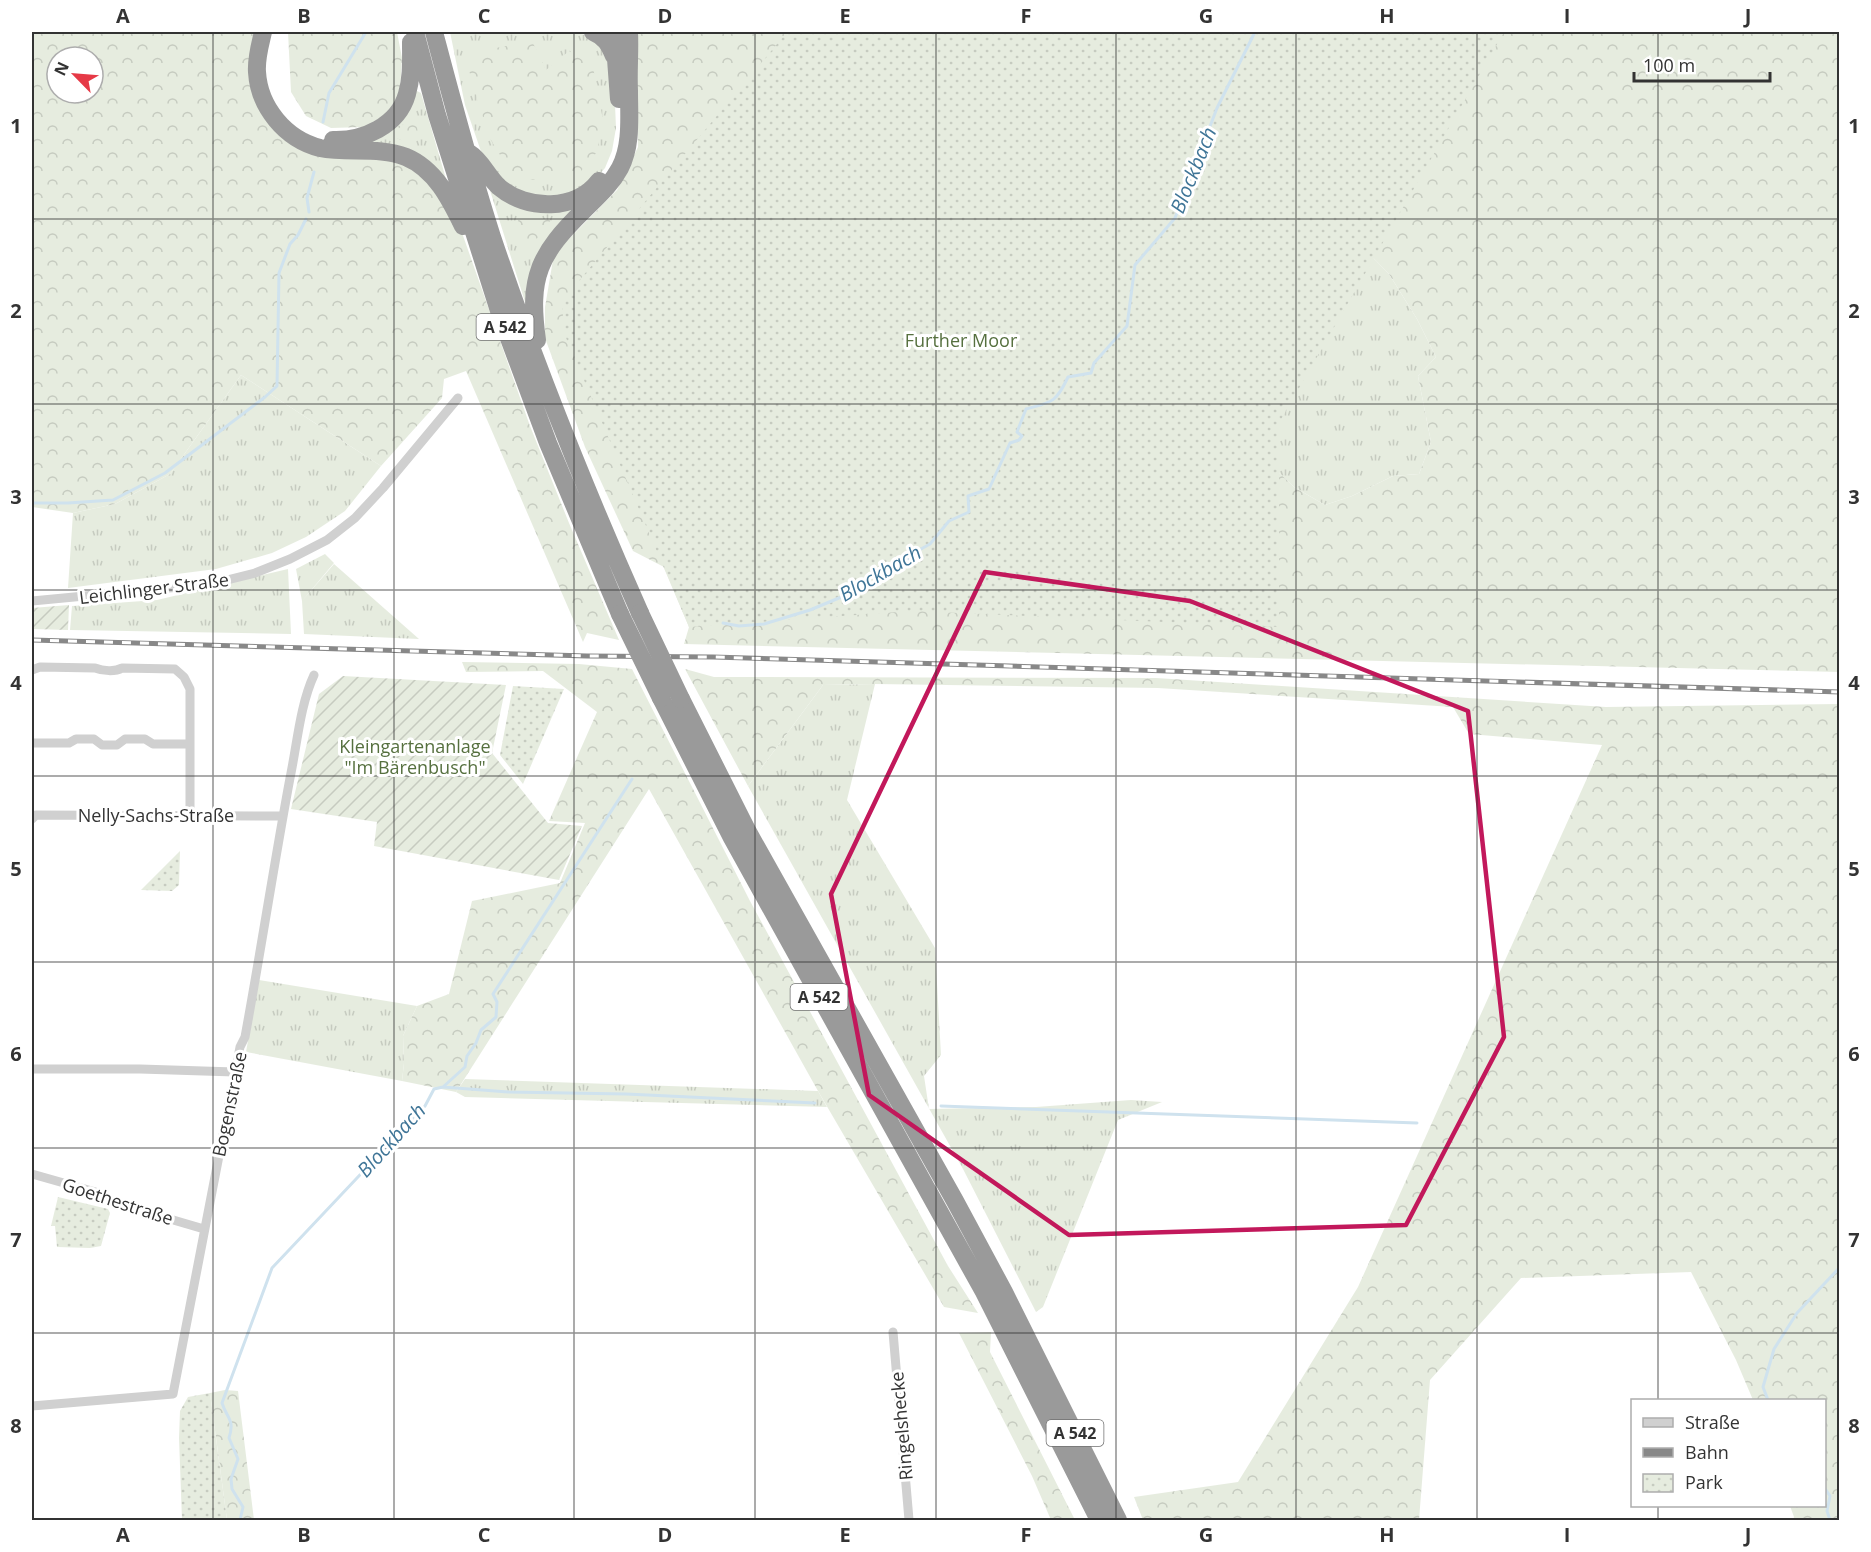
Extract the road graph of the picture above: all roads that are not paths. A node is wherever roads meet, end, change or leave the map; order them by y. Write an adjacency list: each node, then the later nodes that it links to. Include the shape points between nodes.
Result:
1 (263, 32): 10 (highway, via 256,71 259,89 278,123 319,147 392,153 425,168 453,206 478,272)
2 (274, 32): 3 (highway, via 266,63 274,100 286,119 301,130 335,140 367,135 397,114 407,96)
3 (413, 32): 10 (highway, A 542)
4 (434, 32): 9 (highway, A 542)
5 (593, 32): 8 (highway, via 603,36)
6 (614, 32): 8 (highway)
7 (629, 32): 11 (highway, via 628,134 620,168 607,187 554,241 538,271 534,318)
8 (615, 58): 9 (highway, via 619,144 608,169 584,194 550,205 518,199 490,179 478,159)
9 (466, 151): 11 (highway, A 542)
10 (500, 314): 26 (highway, A 542, bridge, via 552,453 620,614 661,698 750,870 984,1292)
11 (547, 392): 26 (highway, A 542, bridge, via 598,517 681,699 748,832 1004,1292)
12 (458, 398): 13 (street, Leichlinger Straße, via 354,518 327,540 290,559 211,584)
13 (32, 601)
14 (32, 670): 17 (street, via 175,669 190,689)
15 (314, 675): 19 (street, Bogenstraße, via 308,688)
16 (32, 743): 17 (street, via 94,739 102,745 117,745 125,739 145,739 153,744)
17 (189, 744): 18 (street)
18 (190, 815): 19 (street, Nelly-Sachs-Straße); 20 (street, Nelly-Sachs-Straße, via 36,815)
19 (283, 816): 22 (street, Bogenstraße, via 249,1017)
20 (32, 819)
21 (32, 1069): 22 (street)
22 (235, 1072): 24 (street, Bogenstraße)
23 (32, 1174): 24 (street, Goethestraße)
24 (204, 1228): 27 (street, Bogenstraße, via 172,1394)
25 (893, 1332): 28 (street, Ringelshecke)
26 (1023, 1348): 29 (highway, A 542); 30 (highway, A 542)
27 (32, 1406)
28 (909, 1521)
29 (1099, 1521)
30 (1118, 1521)

